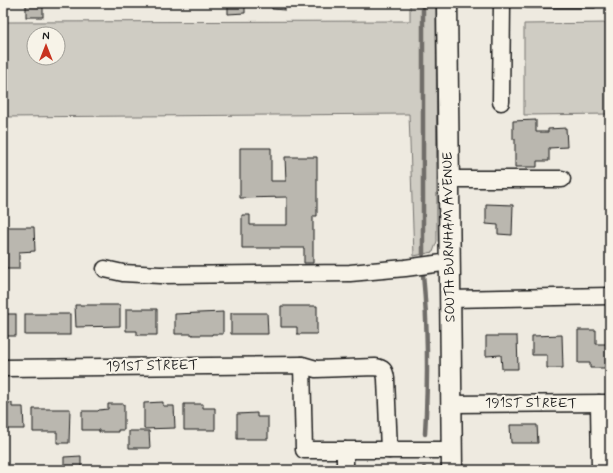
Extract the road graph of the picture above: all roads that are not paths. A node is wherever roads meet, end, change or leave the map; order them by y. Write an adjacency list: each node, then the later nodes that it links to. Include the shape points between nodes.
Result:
1 (447, 3): 4 (main road, SOUTH BURNHAM AVENUE)
2 (502, 3): 3 (street)
3 (501, 102)
4 (449, 179): 5 (street); 6 (main road, SOUTH BURNHAM AVENUE)
5 (562, 179)
6 (450, 262): 7 (street, via 350,273 160,275 123,273); 9 (main road, SOUTH BURNHAM AVENUE)
7 (105, 269)
8 (610, 296): 9 (street)
9 (450, 299): 13 (main road, SOUTH BURNHAM AVENUE)
10 (302, 365): 11 (street, 191ST STREET); 14 (street, via 304,450); 15 (street, 191ST STREET, via 316,369 375,367 385,372)
11 (3, 368)
12 (604, 403): 13 (street, 191ST STREET); 19 (street)
13 (451, 404): 16 (main road, SOUTH BURNHAM AVENUE)
14 (345, 450): 15 (street); 17 (street)
15 (389, 450): 16 (street)
16 (452, 450): 18 (main road, SOUTH BURNHAM AVENUE)
17 (345, 470)
18 (452, 470)
19 (600, 470)

